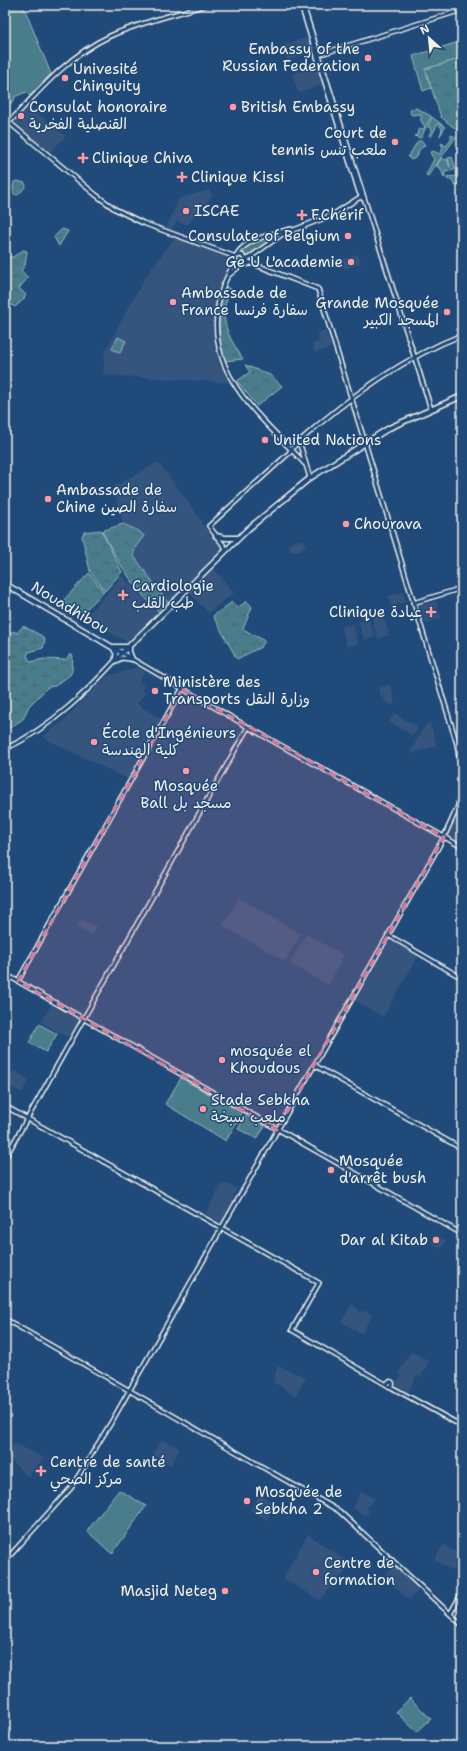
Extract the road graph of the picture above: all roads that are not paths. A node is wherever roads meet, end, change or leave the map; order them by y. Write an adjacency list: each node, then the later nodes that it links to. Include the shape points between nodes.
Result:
1 (206, 5): 6 (street, via 136,26 110,36 82,52 56,73)
2 (302, 5): 4 (street)
3 (462, 10): 4 (street)
4 (318, 55): 8 (street)
5 (5, 119): 6 (street)
6 (9, 123): 7 (street); 10 (street, via 117,210 143,223)
7 (5, 127)
8 (362, 196): 9 (street, via 332,215); 15 (street)
9 (295, 228): 10 (street, via 252,241 243,246); 11 (street, via 270,241)
10 (235, 258): 11 (street, via 242,255); 12 (street); 13 (street)
11 (245, 262): 12 (street); 17 (street, via 318,289)
12 (240, 266): 13 (street)
13 (228, 276): 21 (street, via 221,291 216,316 217,336 223,360 249,407)
14 (462, 335): 15 (street)
15 (414, 357): 17 (street); 18 (street)
16 (462, 395): 18 (highway)
17 (351, 399): 19 (street); 20 (street)
18 (430, 408): 20 (highway)
19 (299, 441): 21 (street); 22 (street)
20 (364, 442): 23 (highway); 29 (street)
21 (292, 449): 22 (street); 24 (street, via 209,526)
22 (305, 464): 23 (street)
23 (310, 477): 25 (highway)
24 (216, 536): 25 (highway); 26 (street)
25 (237, 538): 26 (highway)
26 (226, 549): 31 (highway)
27 (5, 584): 30 (highway, Nouadhibou)
28 (462, 588): 29 (street)
29 (413, 603): 38 (street, via 457,744)
30 (111, 646): 31 (highway); 32 (highway, Nouadhibou); 34 (street, via 116,656)
31 (129, 647): 32 (highway); 33 (highway)
32 (122, 653): 33 (street); 34 (street)
33 (132, 659): 34 (street, via 120,659); 35 (street)
34 (112, 664): 37 (street, via 63,712 34,733)
35 (182, 689): 36 (street); 44 (street)
36 (248, 728): 39 (street); 45 (street)
37 (5, 749)
38 (462, 778): 39 (street, via 458,806)
39 (444, 837): 40 (street); 41 (street)
40 (462, 847)
41 (388, 935): 43 (street); 46 (street)
42 (5, 974): 44 (street)
43 (462, 978)
44 (18, 982): 45 (street)
45 (83, 1019): 48 (street); 49 (street)
46 (314, 1065): 49 (street); 50 (street)
47 (5, 1106): 48 (street)
48 (27, 1119): 51 (street); 52 (street)
49 (278, 1130): 52 (street); 53 (street)
50 (462, 1149)
51 (5, 1158)
52 (222, 1228): 55 (street); 56 (street, via 319,1283 292,1330)
53 (462, 1234)
54 (5, 1319): 55 (street)
55 (129, 1390): 57 (street, via 71,1488); 59 (street, via 342,1513)
56 (462, 1426)
57 (5, 1561)
58 (462, 1593): 59 (street)
59 (450, 1614): 60 (street)
60 (462, 1625)

